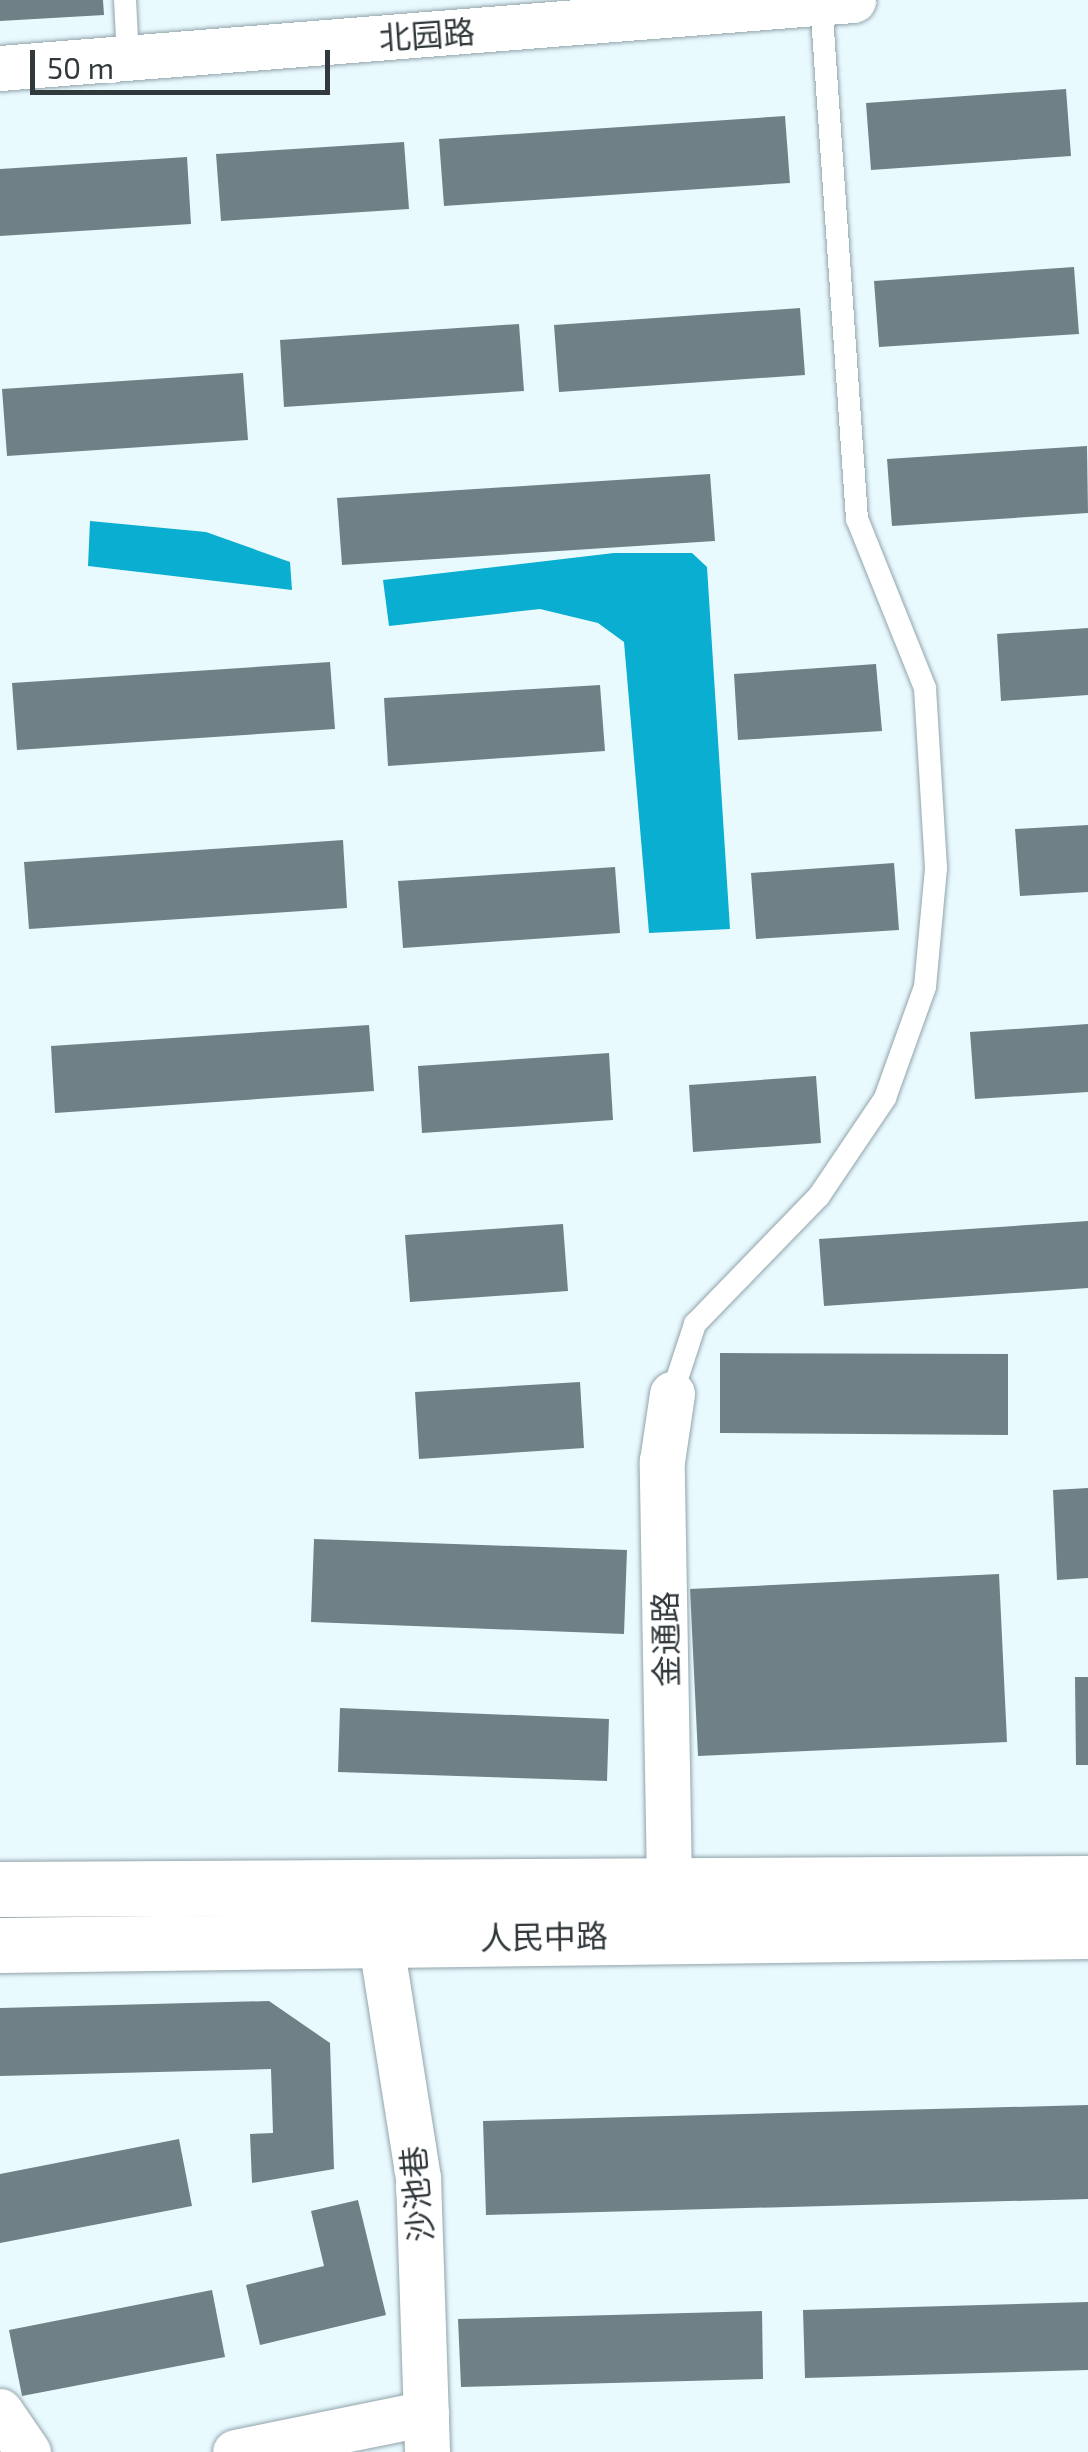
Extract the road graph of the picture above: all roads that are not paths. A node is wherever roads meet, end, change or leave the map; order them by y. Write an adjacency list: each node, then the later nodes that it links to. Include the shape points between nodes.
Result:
1 (125, 0): 4 (lane)
2 (837, 1): 3 (street, 北园路); 6 (lane, via 857,519 925,688 936,868 925,987 886,1098 820,1196 695,1324)
3 (721, 5): 4 (street, 北园路)
4 (128, 57): 5 (street, 北园路)
5 (0, 68)
6 (672, 1394): 8 (street, 金通路, via 662,1460)
7 (1088, 1883): 8 (main road, 人民中路)
8 (669, 1884): 9 (main road, 人民中路)
9 (0, 1889)
10 (1088, 1931): 11 (main road, 人民中路)
11 (380, 1938): 12 (main road, 人民中路); 14 (street, 沙池巷, via 418,2178)
12 (0, 1945)
13 (0, 2411): 15 (street)
14 (426, 2432): 16 (street)
15 (28, 2452)
16 (235, 2452)

